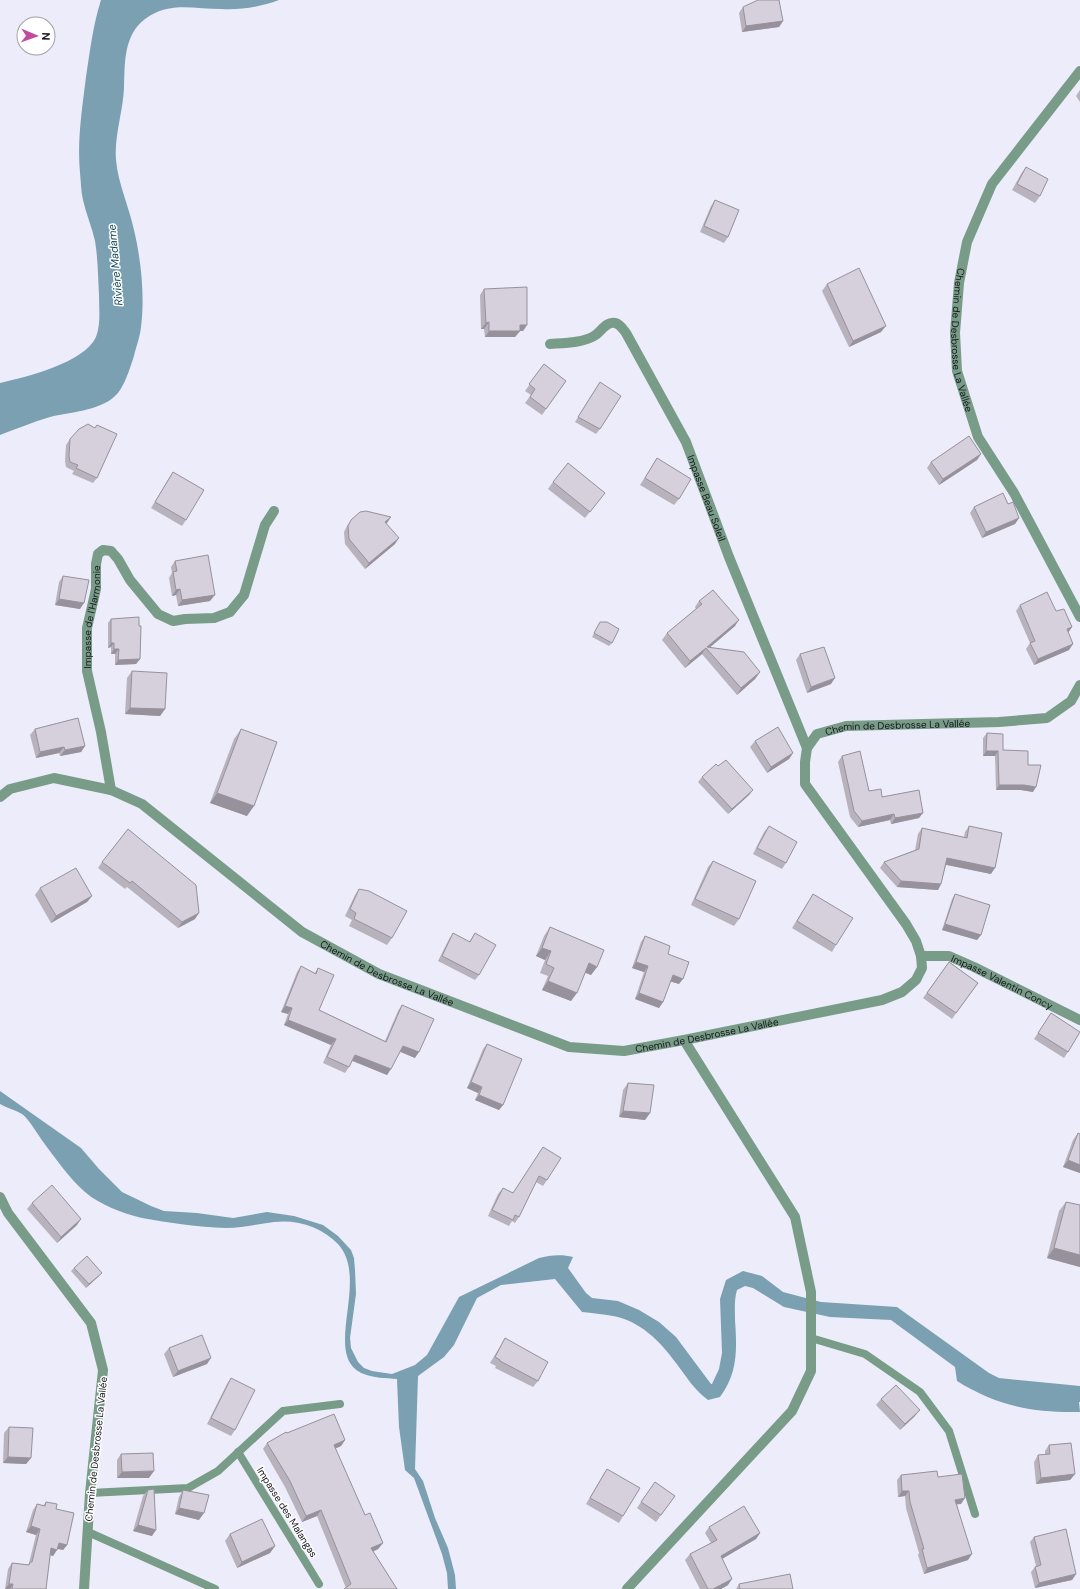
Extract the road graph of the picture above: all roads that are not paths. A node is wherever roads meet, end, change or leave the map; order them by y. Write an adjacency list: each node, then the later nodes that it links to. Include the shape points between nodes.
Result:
1 (1080, 71): 4 (street, Chemin de Desbrosse La Vallée, via 992,184 967,242 959,283 955,333 957,371 978,437 1014,493)
2 (550, 344): 6 (street, Impasse Beau Soleil, via 588,338 614,322 626,333 686,442 729,557)
3 (274, 511): 7 (street, Impasse de l'Harmonie, via 265,525 244,595 230,612 214,618 173,620 158,614 130,580 111,551 103,550 98,554 96,589 87,628 87,671 102,732)
4 (1080, 617)
5 (1080, 685): 6 (street, Chemin de Desbrosse La Vallée, via 1071,701 1047,718 999,722 846,726 817,734)
6 (807, 748): 9 (street, Chemin de Desbrosse La Vallée, via 805,784 906,924)
7 (111, 790): 8 (street, Chemin de Desbrosse La Vallée, via 54,778 10,789); 11 (street, Chemin de Desbrosse La Vallée, via 142,804 302,932 379,974 569,1047 624,1051)
8 (0, 797)
9 (921, 956): 10 (street, Impasse Valentin Concy, via 949,956 974,966); 11 (street, Chemin de Desbrosse La Vallée, via 922,968 916,980 902,992 882,1000)
10 (1080, 1020)
11 (684, 1040): 13 (street, via 795,1217 811,1292)
12 (0, 1197): 16 (street, Chemin de Desbrosse La Vallée, via 8,1213 91,1323 103,1370)
13 (811, 1338): 17 (lane, via 865,1354 920,1392 950,1431); 22 (street, via 811,1371 792,1411)
14 (340, 1404): 15 (lane, via 283,1410)
15 (238, 1452): 16 (lane, via 218,1471 188,1488); 19 (lane, Impasse des Malangas)
16 (90, 1493): 18 (street, Chemin de Desbrosse La Vallée)
17 (975, 1514)
18 (88, 1532): 20 (street, Chemin de Desbrosse La Vallée); 21 (lane)
19 (319, 1584)
20 (84, 1589)
21 (215, 1589)
22 (627, 1589)

